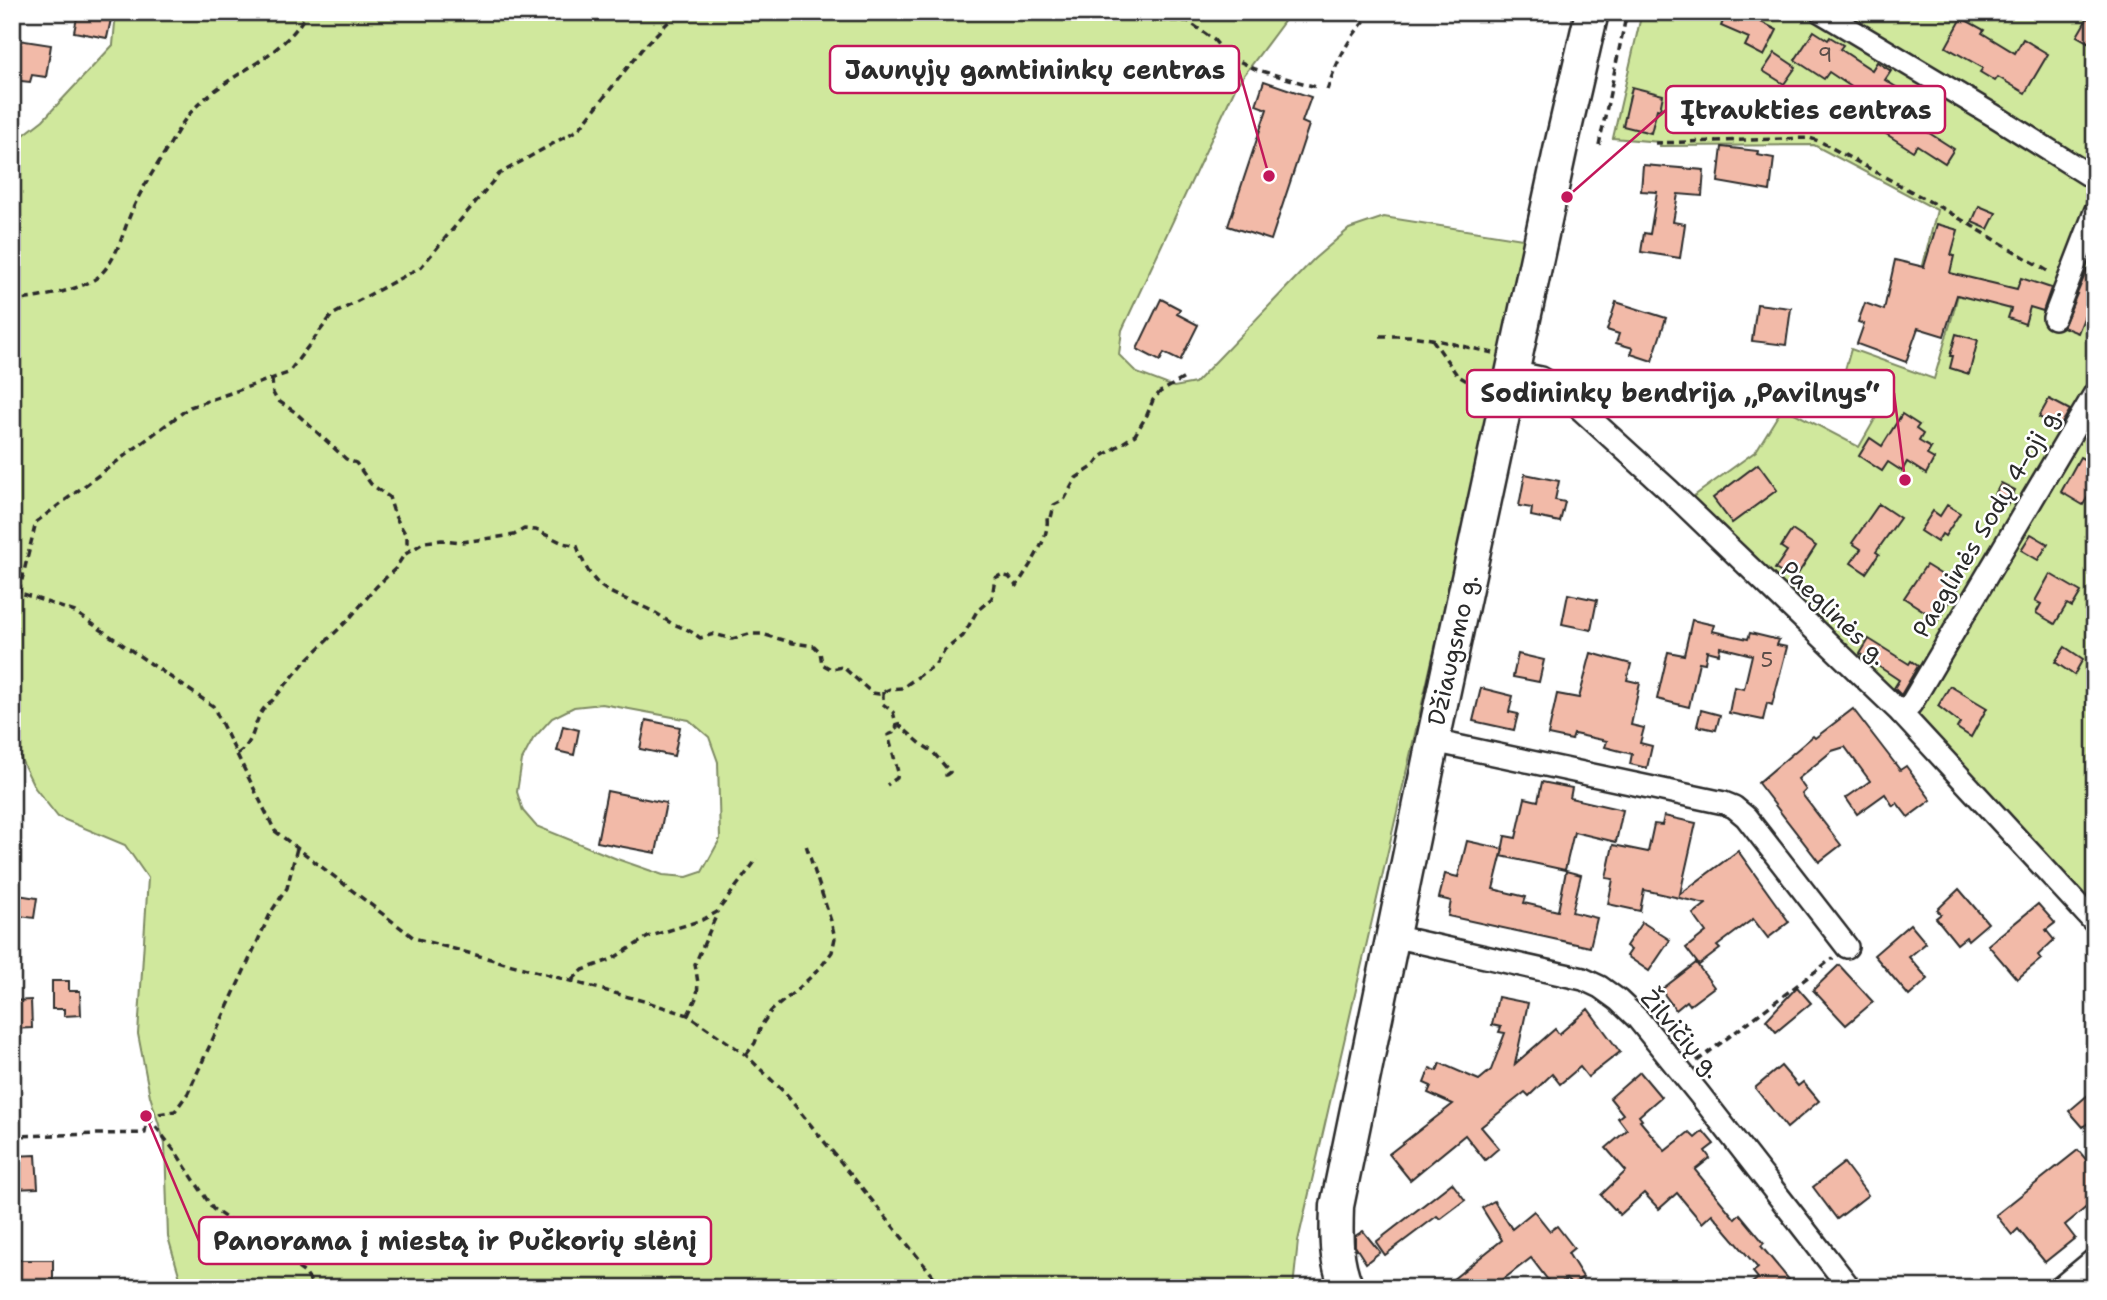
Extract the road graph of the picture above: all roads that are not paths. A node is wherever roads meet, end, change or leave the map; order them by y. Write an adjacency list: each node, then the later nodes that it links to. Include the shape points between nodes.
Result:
1 (1592, 12): 6 (street, Džiaugsmo g.)
2 (1821, 12): 3 (street)
3 (2095, 179)
4 (2095, 212): 5 (street)
5 (2054, 318)
6 (1512, 375): 8 (street, Paeglinės g., via 1541,378 1556,387); 9 (street, Džiaugsmo g.)
7 (2095, 393): 8 (street, Paeglinės Sodų 4-oji g., via 1911,704)
8 (1901, 713): 10 (street, Paeglinės g.)
9 (1433, 741): 11 (street, Džiaugsmo g.); 12 (street, via 1734,807)
10 (2095, 923)
11 (1392, 936): 14 (street, Džiaugsmo g., via 1337,1206 1337,1256); 15 (street, Žilvičių g., via 1583,979 1618,1000 1638,1019)
12 (1847, 947)
13 (2095, 1259): 16 (street)
14 (1347, 1288)
15 (1850, 1288)
16 (2060, 1288)

